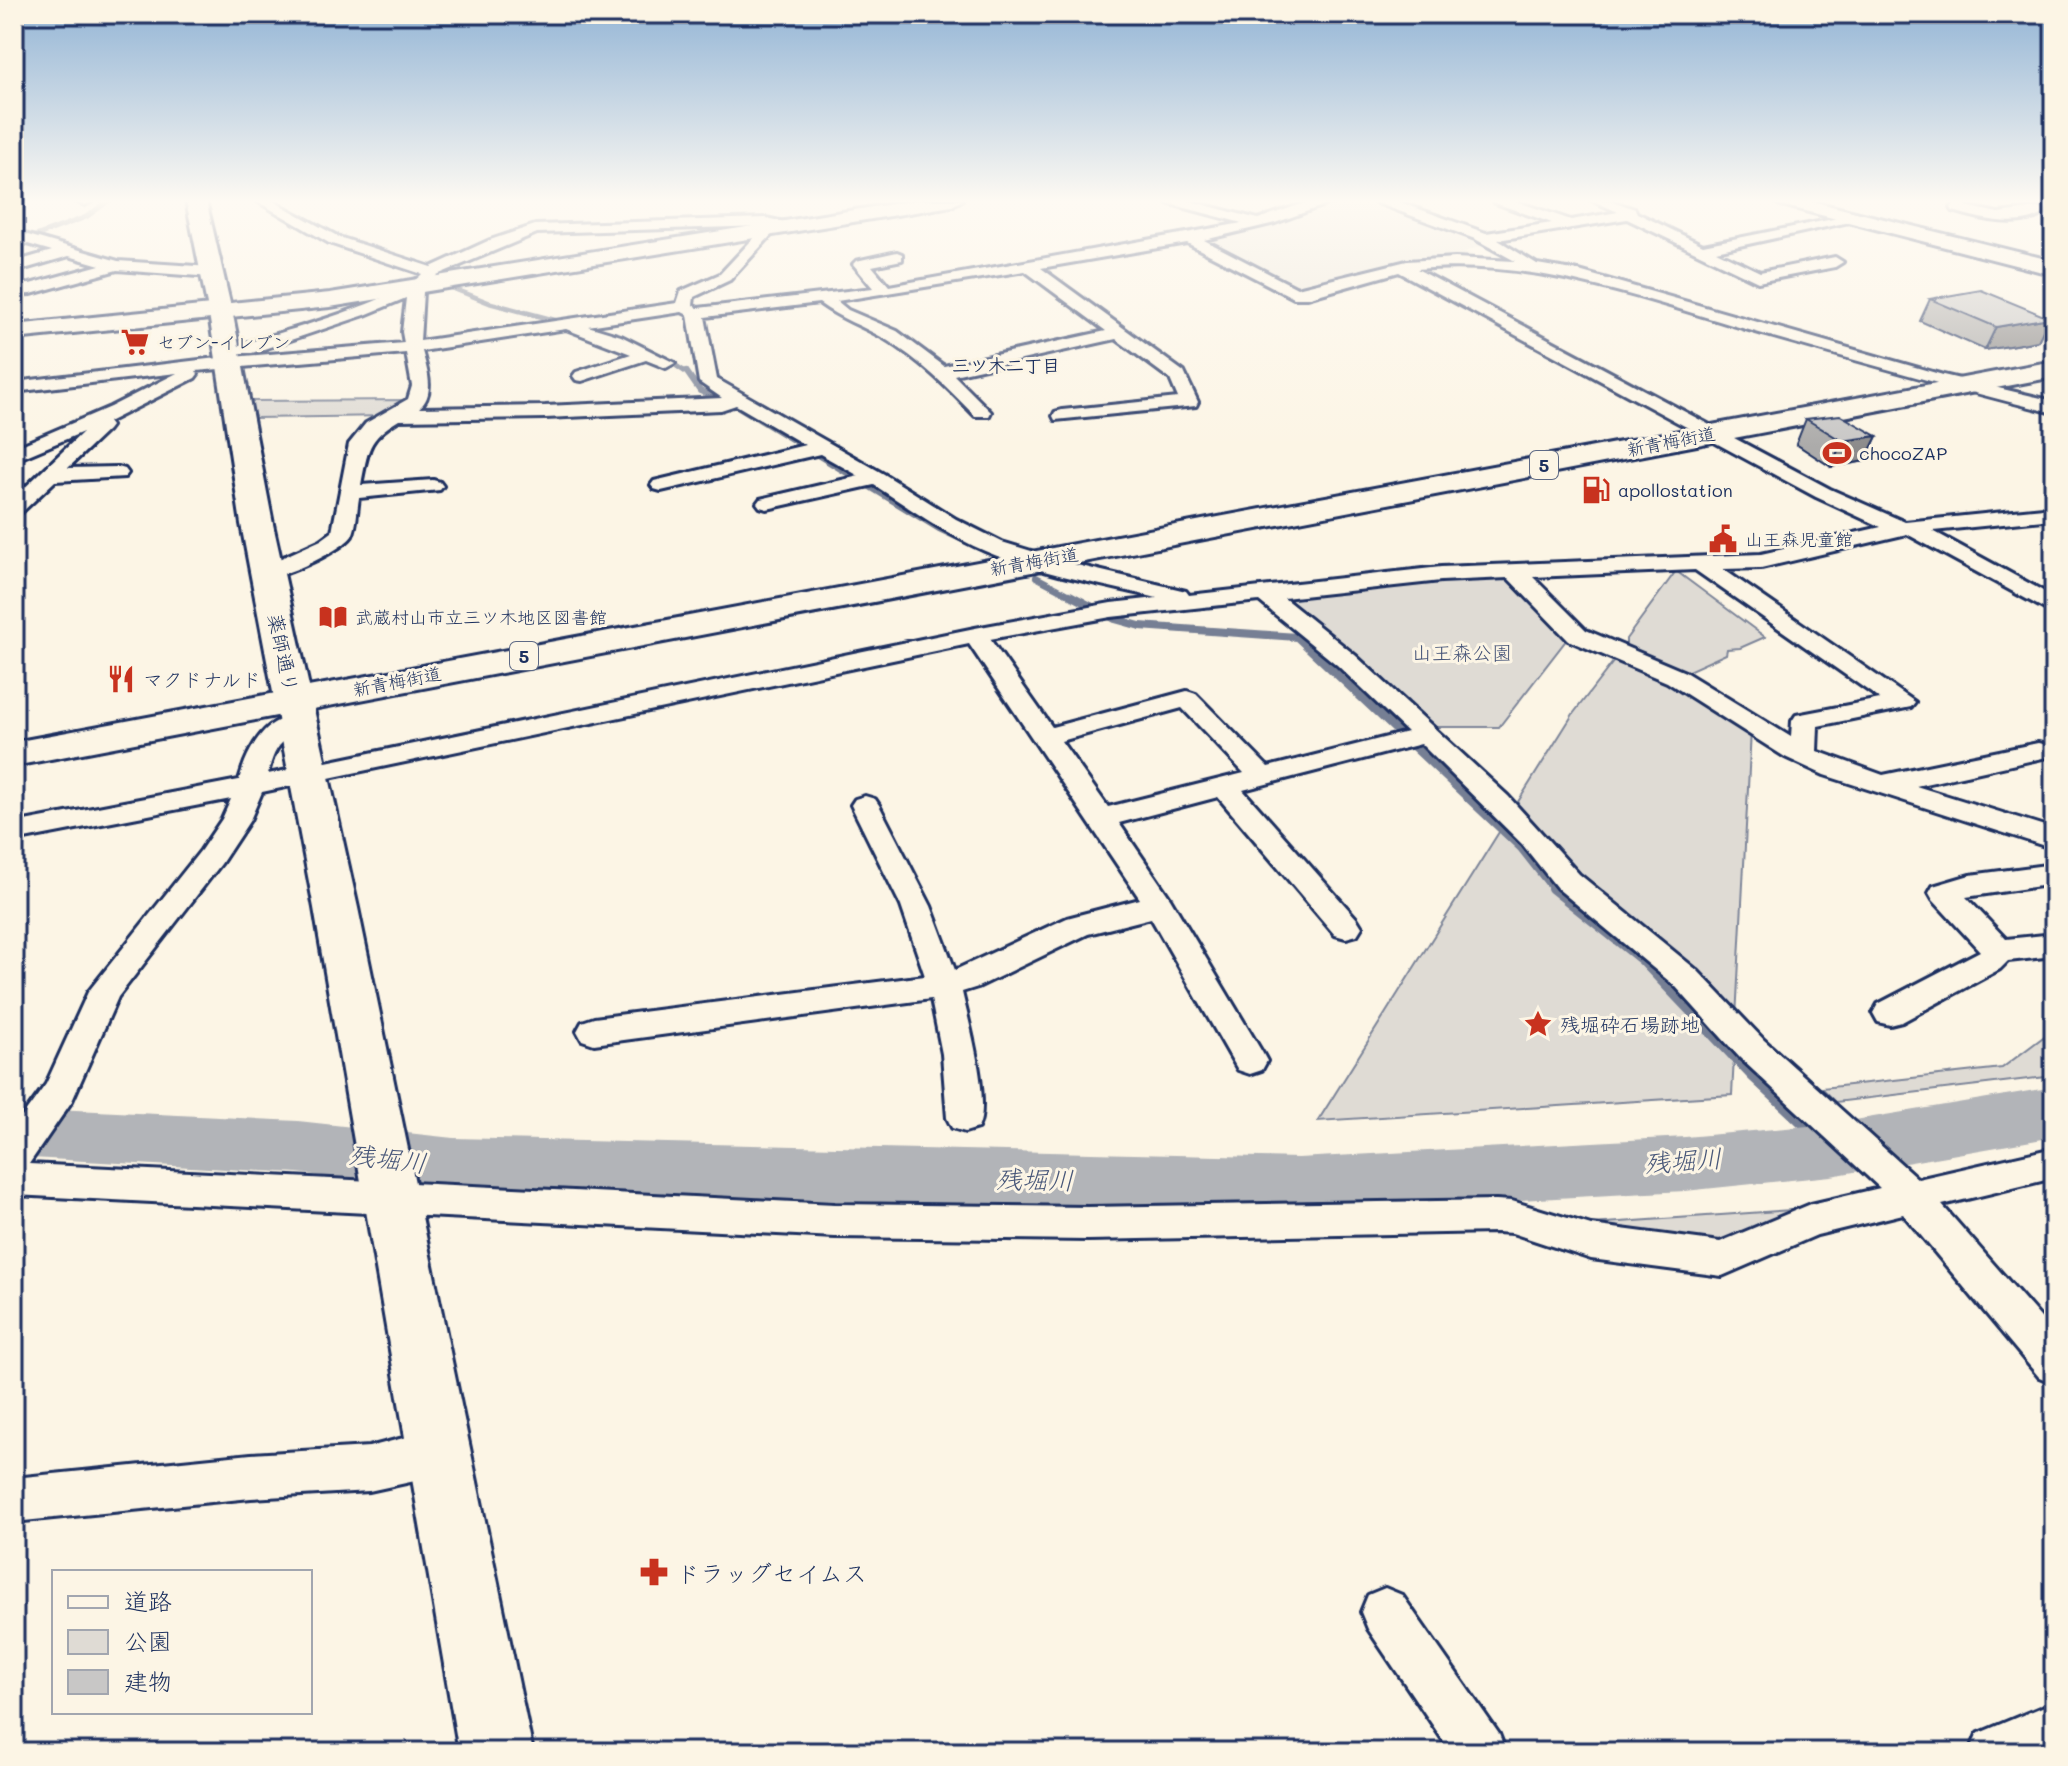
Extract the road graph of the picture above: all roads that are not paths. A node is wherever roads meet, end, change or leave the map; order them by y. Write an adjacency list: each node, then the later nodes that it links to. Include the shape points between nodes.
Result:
1 (55, 282): 14 (street)
2 (214, 282): 18 (main road, 薬師通り)
3 (405, 282): 18 (main road)
4 (419, 282): 24 (street, via 359,312)
5 (423, 282): 22 (street, via 415,291 410,332)
6 (713, 282): 17 (street, via 687,294)
7 (877, 282): 15 (street)
8 (934, 282): 15 (street)
9 (1051, 282): 21 (street)
10 (1274, 282): 11 (street, via 1307,293)
11 (1342, 282)
12 (1430, 282): 37 (street)
13 (1608, 282): 30 (street)
14 (14, 290)
15 (885, 291): 16 (street)
16 (825, 300): 17 (street); 27 (street, via 891,335)
17 (690, 310): 19 (street); 31 (street, via 708,382)
18 (219, 313): 20 (main road); 24 (main road, 薬師通り)
19 (572, 324): 22 (street); 23 (street)
20 (14, 332)
21 (1120, 333): 27 (street); 36 (street, via 1178,376 1189,402)
22 (414, 347): 24 (street); 35 (street, via 421,386 416,402)
23 (647, 354): 25 (street); 28 (street)
24 (222, 360): 29 (street); 33 (street); 53 (main road, 薬師通り)
25 (666, 363)
26 (2054, 369): 30 (main road, 新青梅街道 / 5)
27 (941, 372): 34 (street)
28 (582, 376)
29 (14, 387)
30 (1965, 387): 32 (street); 37 (main road, 新青梅街道 / 5)
31 (730, 401): 35 (street); 38 (street)
32 (2054, 407)
33 (117, 411): 39 (street); 41 (street)
34 (982, 412)
35 (399, 414): 45 (street, via 373,427 359,444)
36 (1062, 416)
37 (1716, 433): 49 (street, via 1823,493); 50 (main road, 新青梅街道 / 5)
38 (814, 450): 42 (street); 43 (street)
39 (14, 455)
40 (118, 473): 41 (street)
41 (50, 475): 47 (street)
42 (868, 481): 46 (street); 50 (street, via 994,547)
43 (661, 485)
44 (433, 486): 45 (street)
45 (350, 492): 53 (street, via 342,534)
46 (767, 503)
47 (14, 509)
48 (2054, 513): 49 (street)
49 (1906, 528): 51 (street, via 1761,561); 56 (street)
50 (1035, 560): 55 (street); 58 (main road, 新青梅街道 / 5)
51 (1702, 565): 52 (street); 63 (street, via 1902,702 1805,721)
52 (1512, 569): 54 (street); 63 (street, via 1577,635 1676,677)
53 (267, 573): 58 (main road, 薬師通り)
54 (1266, 595): 55 (street); 60 (street, via 1346,660)
55 (1199, 601): 57 (street)
56 (2054, 607)
57 (975, 635): 59 (street); 64 (street)
58 (295, 712): 62 (main road, 新青梅街道 / 5); 64 (main road, 薬師通り); 67 (street, via 258,759)
59 (1045, 737): 65 (street, via 1187,699); 70 (street)
60 (1416, 738): 65 (street); 86 (street, via 1532,837 1568,881 1687,979 1752,1049)
61 (2038, 751): 66 (street)
62 (14, 754)
63 (1803, 755): 66 (street)
64 (307, 775): 67 (street); 87 (main road, 薬師通り)
65 (1263, 777): 68 (street)
66 (1881, 784): 72 (street)
67 (251, 786): 71 (street); 83 (street, via 211,857 104,992 52,1103)
68 (1225, 787): 70 (street); 75 (street)
69 (865, 805): 78 (street, via 916,906)
70 (1101, 818): 74 (street)
71 (14, 832)
72 (2054, 839)
73 (2054, 874): 77 (street, via 1944,893)
74 (1159, 905): 78 (street, via 1078,926); 81 (street)
75 (1346, 927)
76 (2054, 945): 77 (street)
77 (1999, 951): 79 (street)
78 (944, 985): 80 (street); 82 (street, via 959,1054)
79 (1890, 1013)
80 (594, 1031)
81 (1250, 1061)
82 (965, 1118)
83 (14, 1157)
84 (2054, 1163): 86 (street)
85 (14, 1179): 87 (street)
86 (1903, 1186): 87 (street, via 1722,1259 1591,1242 1496,1216 1218,1224 951,1223 709,1215); 88 (street)
87 (389, 1193): 89 (main road, 薬師通り)
88 (2054, 1363)
89 (438, 1451): 90 (street, via 356,1472 255,1476); 93 (main road, 薬師通り)
90 (14, 1500)
91 (1385, 1612): 94 (street)
92 (2054, 1727): 95 (street)
93 (496, 1752)
94 (1481, 1752)
95 (1995, 1752)

